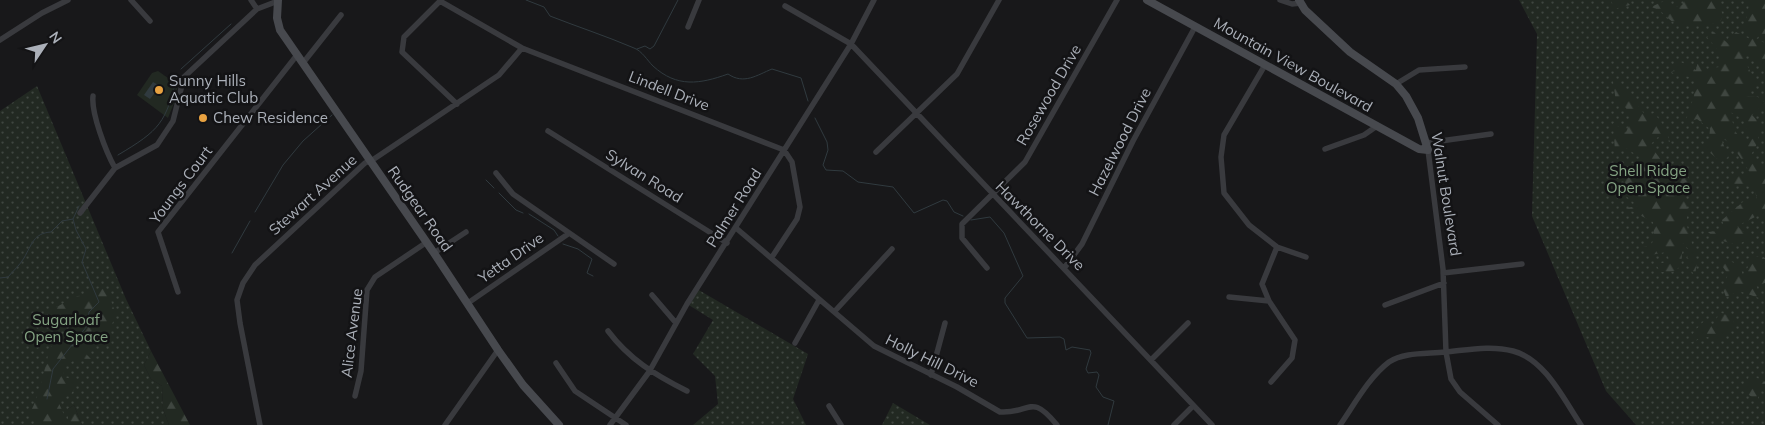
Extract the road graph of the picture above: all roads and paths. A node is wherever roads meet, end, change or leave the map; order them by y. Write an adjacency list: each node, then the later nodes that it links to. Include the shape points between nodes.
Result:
1 (68, 0): 19 (street)
2 (131, 0): 16 (street)
3 (251, 0): 14 (street)
4 (699, 0): 17 (street)
5 (874, 0): 20 (street, Palmer Road)
6 (999, 0): 29 (street, via 958,74)
7 (1117, 0): 40 (street, Rosewood Drive, via 1025,162)
8 (1147, 0): 18 (street, Mountain View Boulevard)
9 (1280, 0): 12 (street, via 1292,4)
10 (278, 1): 14 (street); 22 (street, Rudgear Road, via 280,30)
11 (440, 1): 21 (street, Lindell Drive); 28 (street, via 404,37 402,52)
12 (1300, 2): 26 (street, Walnut Boulevard, via 1350,52)
13 (785, 6): 20 (street, Hawthorne Drive)
14 (257, 8): 38 (street, via 184,77 173,121 157,145)
15 (340, 16): 23 (street)
16 (150, 21)
17 (688, 27)
18 (1195, 27): 24 (street, Mountain View Boulevard); 54 (street, Hazelwood Drive, via 1082,244)
19 (0, 40)
20 (851, 44): 29 (street, Hawthorne Drive); 35 (street, Palmer Road)
21 (522, 48): 28 (street, Stewart Avenue, via 500,75); 35 (street, Lindell Drive)
22 (297, 55): 23 (street, Rudgear Road); 58 (street, Youngs Court, via 158,232)
23 (303, 64): 37 (street, Rudgear Road)
24 (1265, 65): 30 (street, Mountain View Boulevard); 47 (street, via 1224,135 1222,166 1224,193 1249,225)
25 (1465, 67): 26 (street, via 1419,70)
26 (1396, 84): 33 (street, Walnut Boulevard, via 1412,106)
27 (93, 96): 38 (street, via 92,106 107,154)
28 (457, 104): 37 (street, Stewart Avenue)
29 (917, 114): 36 (street); 40 (street, Hawthorne Drive)
30 (1377, 126): 33 (street, Mountain View Boulevard, via 1419,150); 34 (street, via 1364,135)
31 (548, 131): 46 (street, Sylvan Road)
32 (1491, 134): 33 (street)
33 (1427, 147): 56 (street, Walnut Boulevard)
34 (1326, 149)
35 (784, 150): 42 (street, Palmer Road); 50 (street, via 792,162 800,207 797,219)
36 (876, 152)
37 (370, 161): 45 (street, Rudgear Road); 83 (street, Stewart Avenue, via 255,265 243,283 238,300 240,323)
38 (115, 168): 41 (street)
39 (496, 173): 44 (street, via 513,194)
40 (992, 195): 54 (street, Hawthorne Drive); 55 (street, Rosewood Drive, via 962,224 960,232)
41 (80, 213)
42 (736, 228): 46 (street, Palmer Road); 50 (street, Holly Hill Drive)
43 (466, 232): 49 (street)
44 (568, 234): 52 (street); 63 (street, Yetta Drive)
45 (427, 242): 49 (street, Rudgear Road); 79 (street, Alice Avenue, via 375,277 367,290 361,371)
46 (727, 243): 66 (street, Palmer Road)
47 (1278, 247): 51 (street); 62 (street, via 1262,284)
48 (892, 248): 65 (street)
49 (434, 253): 63 (street, Rudgear Road)
50 (772, 257): 61 (street, Holly Hill Drive)
51 (1306, 257)
52 (614, 264)
53 (1522, 264): 56 (street)
54 (1065, 267): 73 (street, Hawthorne Drive)
55 (987, 268)
56 (1443, 273): 57 (street, Walnut Boulevard)
57 (1444, 283): 64 (street); 72 (street, Walnut Boulevard)
58 (178, 292)
59 (652, 295): 66 (street)
60 (1229, 297): 62 (street)
61 (819, 300): 65 (street, Holly Hill Drive); 70 (street)
62 (1268, 301): 77 (street, via 1295,340 1292,358)
63 (468, 303): 71 (street, Rudgear Road)
64 (1385, 305)
65 (835, 311): 76 (street, Holly Hill Drive, via 884,353)
66 (676, 323): 75 (street, Palmer Road)
67 (945, 323): 76 (street)
68 (1188, 323): 73 (street)
69 (608, 331): 75 (street, via 622,350)
70 (795, 343)
71 (498, 350): 84 (street); 85 (street, Rudgear Road, via 523,385)
72 (1446, 352): 92 (street, via 1403,356 1388,363); 93 (street, Walnut Boulevard, via 1451,379); 94 (street, via 1472,348 1513,351 1537,364)
73 (1151, 360): 81 (street, Hawthorne Drive)
74 (556, 364): 82 (street, via 575,391)
75 (650, 372): 78 (street); 82 (street, Palmer Road)
76 (932, 375): 89 (street, Holly Hill Drive, via 1000,412 1038,407 1046,411)
77 (1271, 382)
78 (687, 391)
79 (354, 396)
80 (829, 406): 88 (street)
81 (1193, 406): 90 (street); 91 (street, Hawthorne Drive)
82 (617, 418): 86 (street, Palmer Road); 87 (street)
83 (260, 425)
84 (445, 425)
85 (559, 425)
86 (610, 425)
87 (626, 425)
88 (841, 425)
89 (1057, 425)
90 (1174, 425)
91 (1212, 425)
92 (1340, 425)
93 (1498, 425)
94 (1581, 425)

